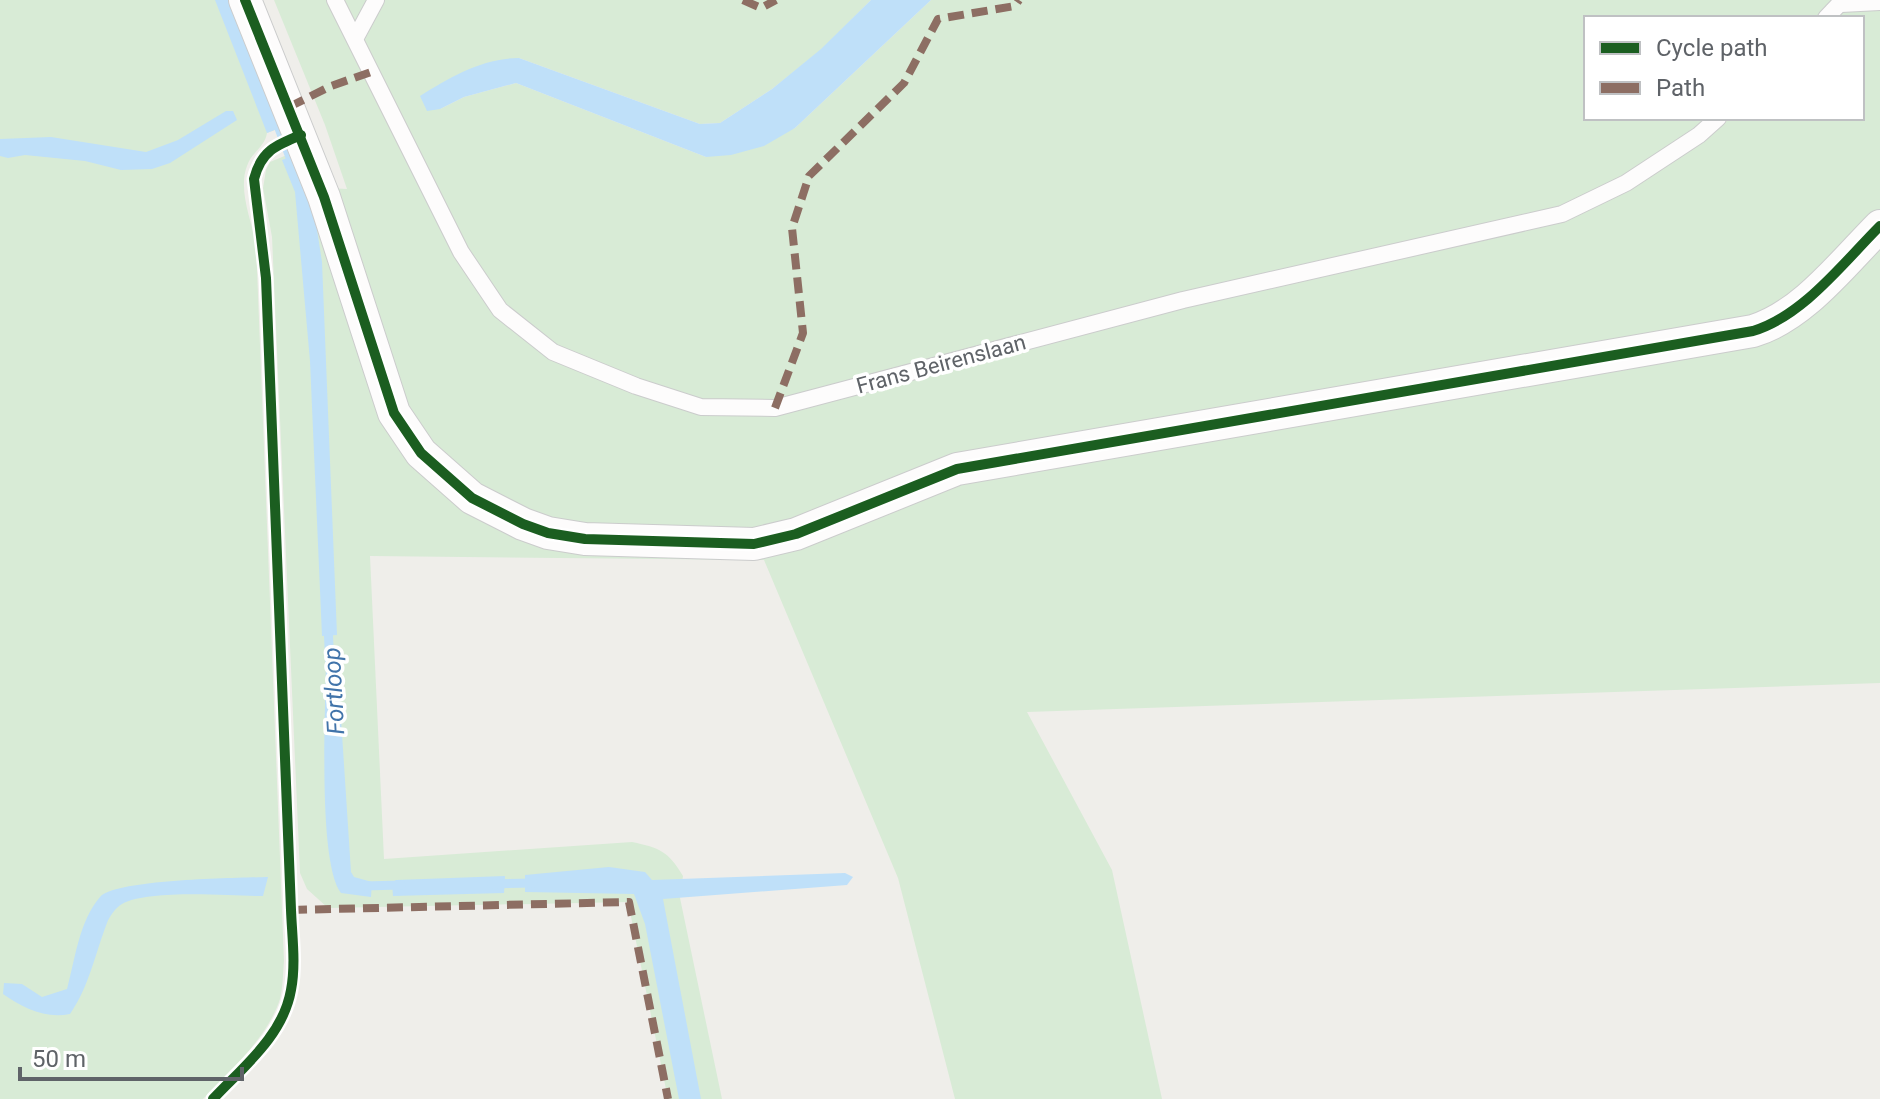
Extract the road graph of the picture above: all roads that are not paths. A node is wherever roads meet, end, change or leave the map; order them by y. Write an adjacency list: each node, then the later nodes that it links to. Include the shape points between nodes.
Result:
1 (245, 0): 8 (street, via 324,197 394,413 421,453 472,498 548,533 585,539 754,544 796,534 957,469 1753,331 1794,312)
2 (335, 0): 6 (lane, Frans Beirenslaan)
3 (376, 0): 6 (lane)
4 (1842, 2): 5 (lane)
5 (1880, 2)
6 (355, 39): 7 (lane, Frans Beirenslaan, via 461,252 500,310 553,352 701,407 775,408 1183,300 1562,214 1626,183)
7 (1716, 120)
8 (1880, 226)

